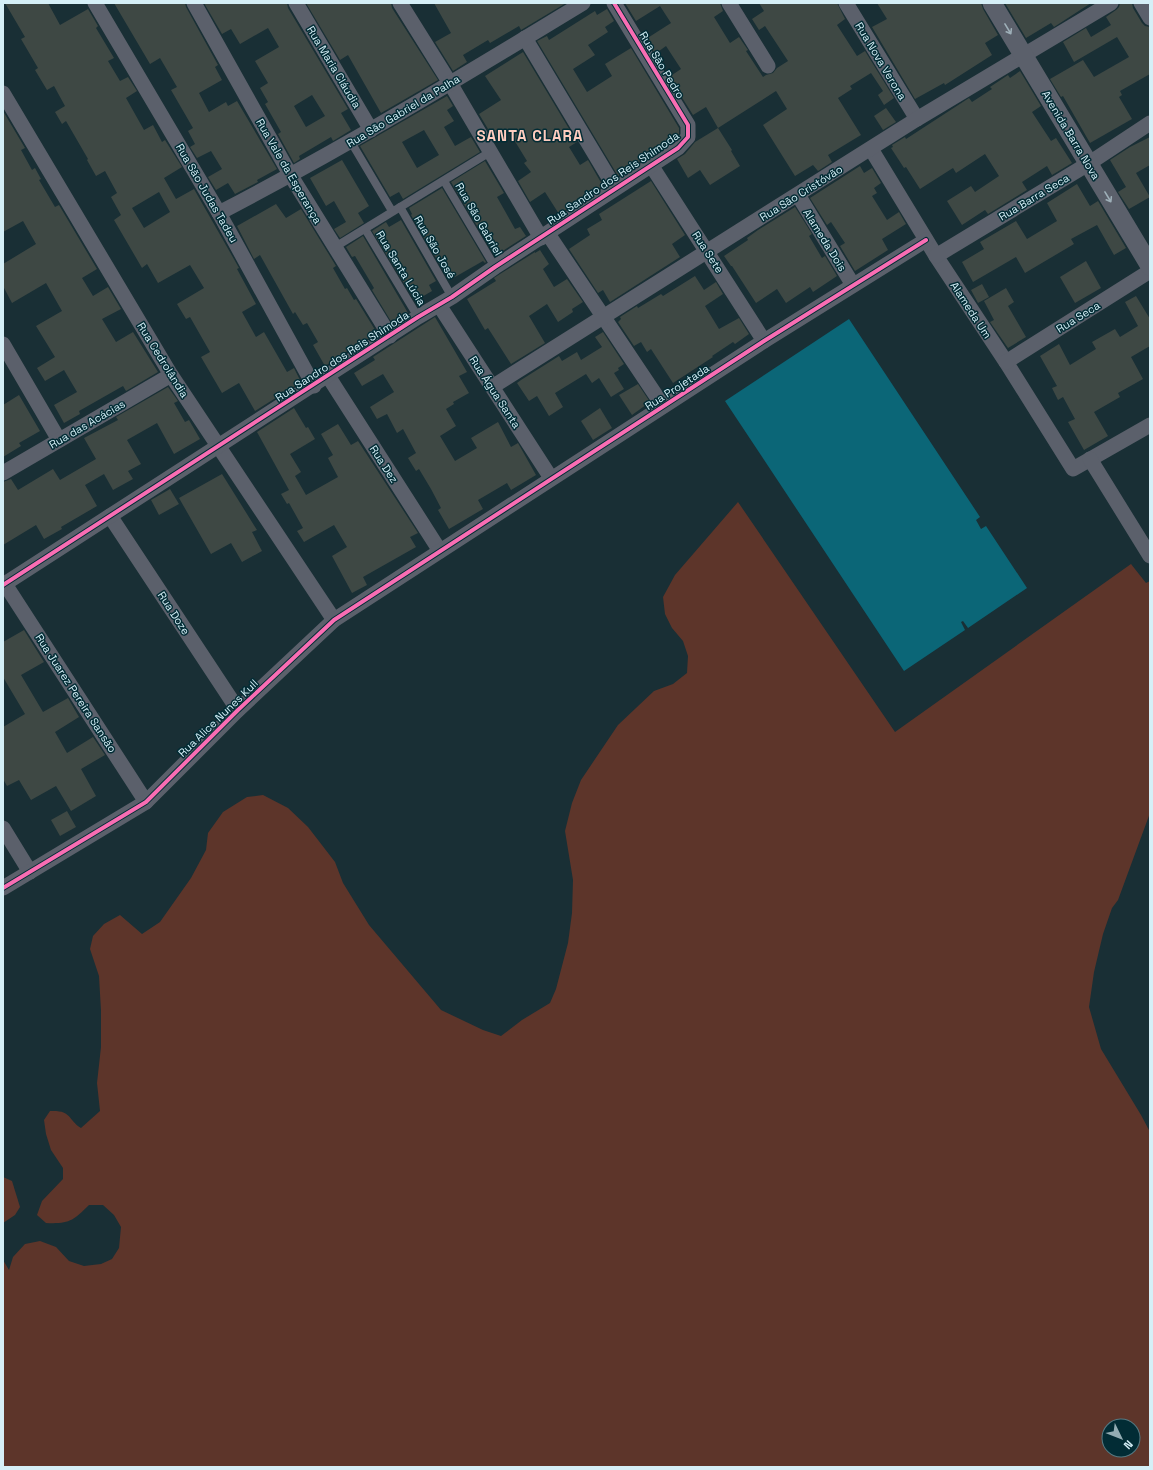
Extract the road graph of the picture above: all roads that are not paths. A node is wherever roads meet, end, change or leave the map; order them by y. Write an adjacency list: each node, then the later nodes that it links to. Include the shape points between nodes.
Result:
1 (95, 3): 32 (street, Rua São Judas Tadeu)
2 (194, 3): 27 (street, Rua Vale da Esperança)
3 (296, 3): 20 (street, Rua Maria Cláudia)
4 (401, 3): 16 (street)
5 (583, 3): 13 (street, Rua São Gabriel da Palha)
6 (614, 3): 21 (street, Rua São Pedro, via 688,125)
7 (729, 3): 15 (street)
8 (846, 3): 18 (street, Rua Nova Verona)
9 (992, 3): 14 (street, Avenida Barra Nova, one-way to 14)
10 (1111, 3): 14 (street, Rua São Cristóvão)
11 (1141, 3): 12 (street)
12 (1150, 18)
13 (525, 38): 16 (street, Rua São Gabriel da Palha); 29 (street)
14 (1023, 56): 18 (street, Rua São Cristóvão); 25 (street, Avenida Barra Nova)
15 (768, 66)
16 (450, 83): 20 (street, Rua São Gabriel da Palha); 24 (street)
17 (3, 93): 50 (street, Rua Cedrolândia)
18 (917, 120): 23 (street, Rua São Cristóvão)
19 (1150, 123): 25 (street, Rua Barra Seca)
20 (372, 130): 22 (street, Rua São Gabriel da Palha)
21 (688, 137): 26 (street, Rua Sandro dos Reis Shimoda, via 678,148)
22 (351, 142): 27 (street, Rua São Gabriel da Palha); 31 (lane, Rua São José)
23 (872, 149): 30 (street, Rua São Cristóvão); 35 (street, Alameda Um)
24 (490, 152): 28 (lane); 34 (street)
25 (1088, 164): 38 (street, Rua Barra Seca); 39 (street, Avenida Barra Nova, one-way to 39)
26 (651, 165): 29 (street, Rua Sandro dos Reis Shimoda); 37 (street, Rua Sete)
27 (291, 176): 32 (street, Rua São Gabriel da Palha); 36 (street, Rua Vale da Esperança)
28 (444, 181): 31 (lane); 40 (lane, Rua São Gabriel)
29 (615, 188): 34 (street, Rua Sandro dos Reis Shimoda)
30 (798, 195): 37 (street, Rua São Cristóvão); 42 (street, Alameda Dois)
31 (396, 209): 33 (lane); 43 (lane, Rua São José)
32 (219, 213): 52 (street, Rua São Judas Tadeu)
33 (365, 229): 36 (lane); 45 (lane, Rua Santa Lúcia)
34 (544, 236): 40 (street, Rua Sandro dos Reis Shimoda); 44 (street)
35 (926, 240): 38 (street, Alameda Um); 42 (street, Rua Projetada)
36 (335, 247): 46 (street, Rua Vale da Esperança)
37 (707, 250): 44 (street, Rua São Cristóvão); 47 (street, Rua Sete)
38 (936, 256): 49 (street, Alameda Um)
39 (1150, 266)
40 (495, 268): 43 (street, Rua Sandro dos Reis Shimoda)
41 (1150, 271): 49 (street, Rua Seca)
42 (853, 285): 47 (street, Rua Projetada)
43 (446, 301): 45 (street, Rua Sandro dos Reis Shimoda); 53 (street, Rua Água Santa)
44 (603, 316): 53 (street, Rua São Cristóvão); 54 (street)
45 (418, 317): 46 (street, Rua Sandro dos Reis Shimoda)
46 (390, 336): 51 (street, Rua Sandro dos Reis Shimoda)
47 (764, 341): 54 (street, Rua Projetada)
48 (3, 344): 56 (street)
49 (1006, 362): 58 (street, Alameda Um, via 1073,469)
50 (171, 375): 56 (street, Rua das Acácias); 57 (street, Rua Cedrolândia)
51 (328, 376): 52 (street, Rua Sandro dos Reis Shimoda); 62 (street, Rua Dez)
52 (314, 386): 57 (street, Rua Sandro dos Reis Shimoda)
53 (492, 387): 60 (street, Rua Água Santa)
54 (664, 406): 60 (street, Rua Projetada)
55 (1150, 425): 58 (street)
56 (59, 440): 59 (street, Rua das Acácias)
57 (218, 446): 61 (street, Rua Sandro dos Reis Shimoda); 65 (street, Rua Cedrolândia)
58 (1090, 459): 63 (street)
59 (3, 473)
60 (551, 478): 62 (street, Rua Projetada)
61 (110, 516): 64 (street, Rua Sandro dos Reis Shimoda); 66 (street, Rua Doze)
62 (440, 551): 65 (street, Rua Alice Nunes Kull)
63 (1150, 556)
64 (4, 584): 67 (street, Rua Juarez Pereira Sansão)
65 (334, 620): 66 (street, Rua Alice Nunes Kull)
66 (238, 710): 67 (street, Rua Alice Nunes Kull)
67 (146, 802): 69 (street, Rua Alice Nunes Kull)
68 (3, 828): 69 (street)
69 (30, 872): 70 (street, Rua Alice Nunes Kull)
70 (3, 888)

